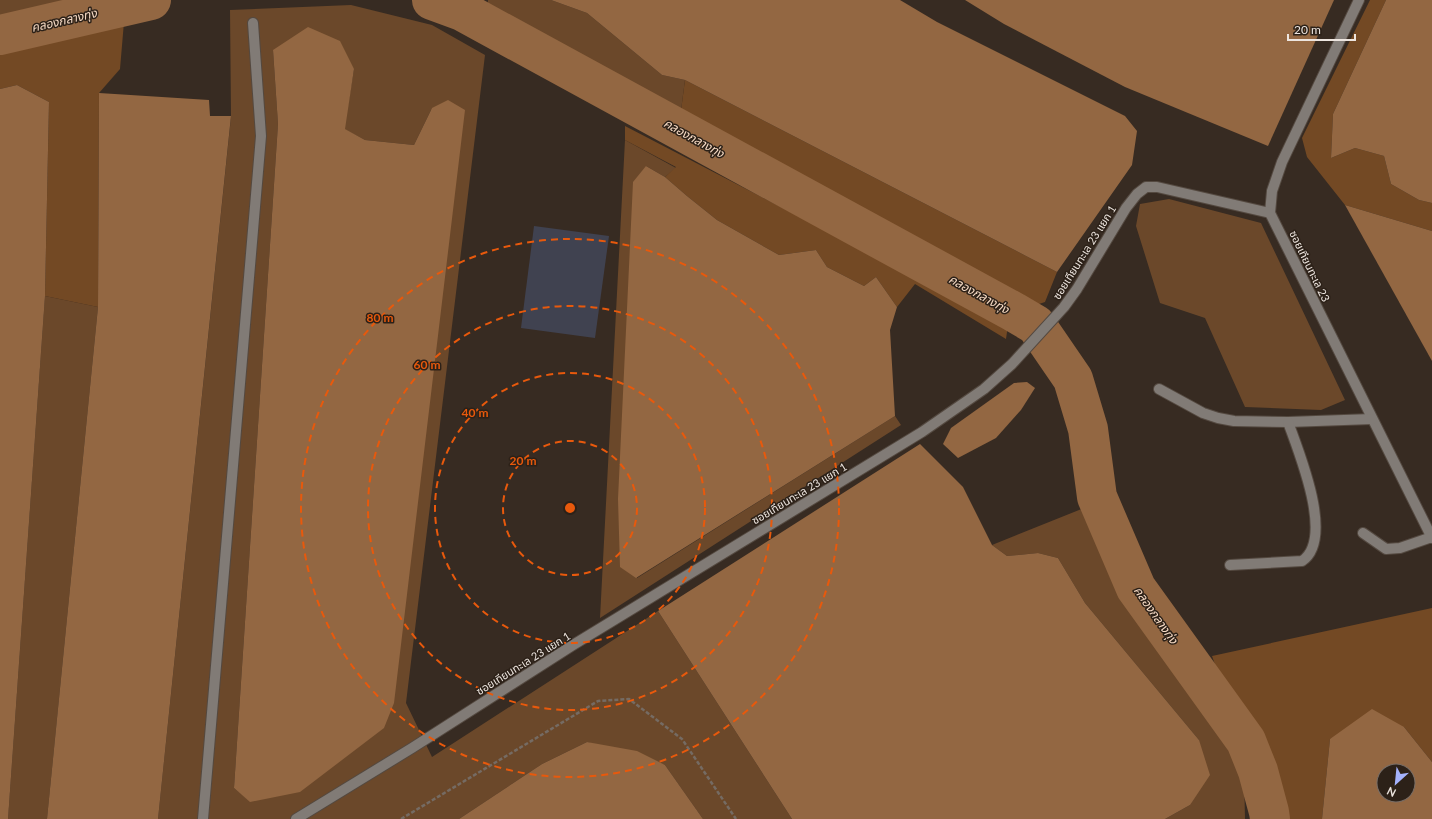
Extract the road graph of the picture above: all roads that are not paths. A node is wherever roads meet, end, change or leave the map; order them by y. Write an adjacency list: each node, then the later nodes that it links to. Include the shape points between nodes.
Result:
1 (1359, 0): 3 (street, via 1282,162 1272,191)
2 (253, 23): 10 (street, via 261,136)
3 (1270, 213): 5 (street, ซอยเทียนทะเล 23); 11 (street, ซอยเทียนทะเล 23 แยก 1, via 1157,187 1146,188 1137,194 1126,208 1064,307 1012,364 984,389 922,432 573,645)
4 (1159, 389): 6 (street, via 1203,413 1218,418 1234,421)
5 (1372, 419): 6 (street); 8 (street, ซอยเทียนทะเล 23)
6 (1288, 422): 9 (street, via 1306,473 1313,503 1316,522 1313,548 1302,561)
7 (1362, 533): 8 (street, via 1386,549 1400,548)
8 (1432, 538)
9 (1230, 565)
10 (202, 819)
11 (296, 819)

